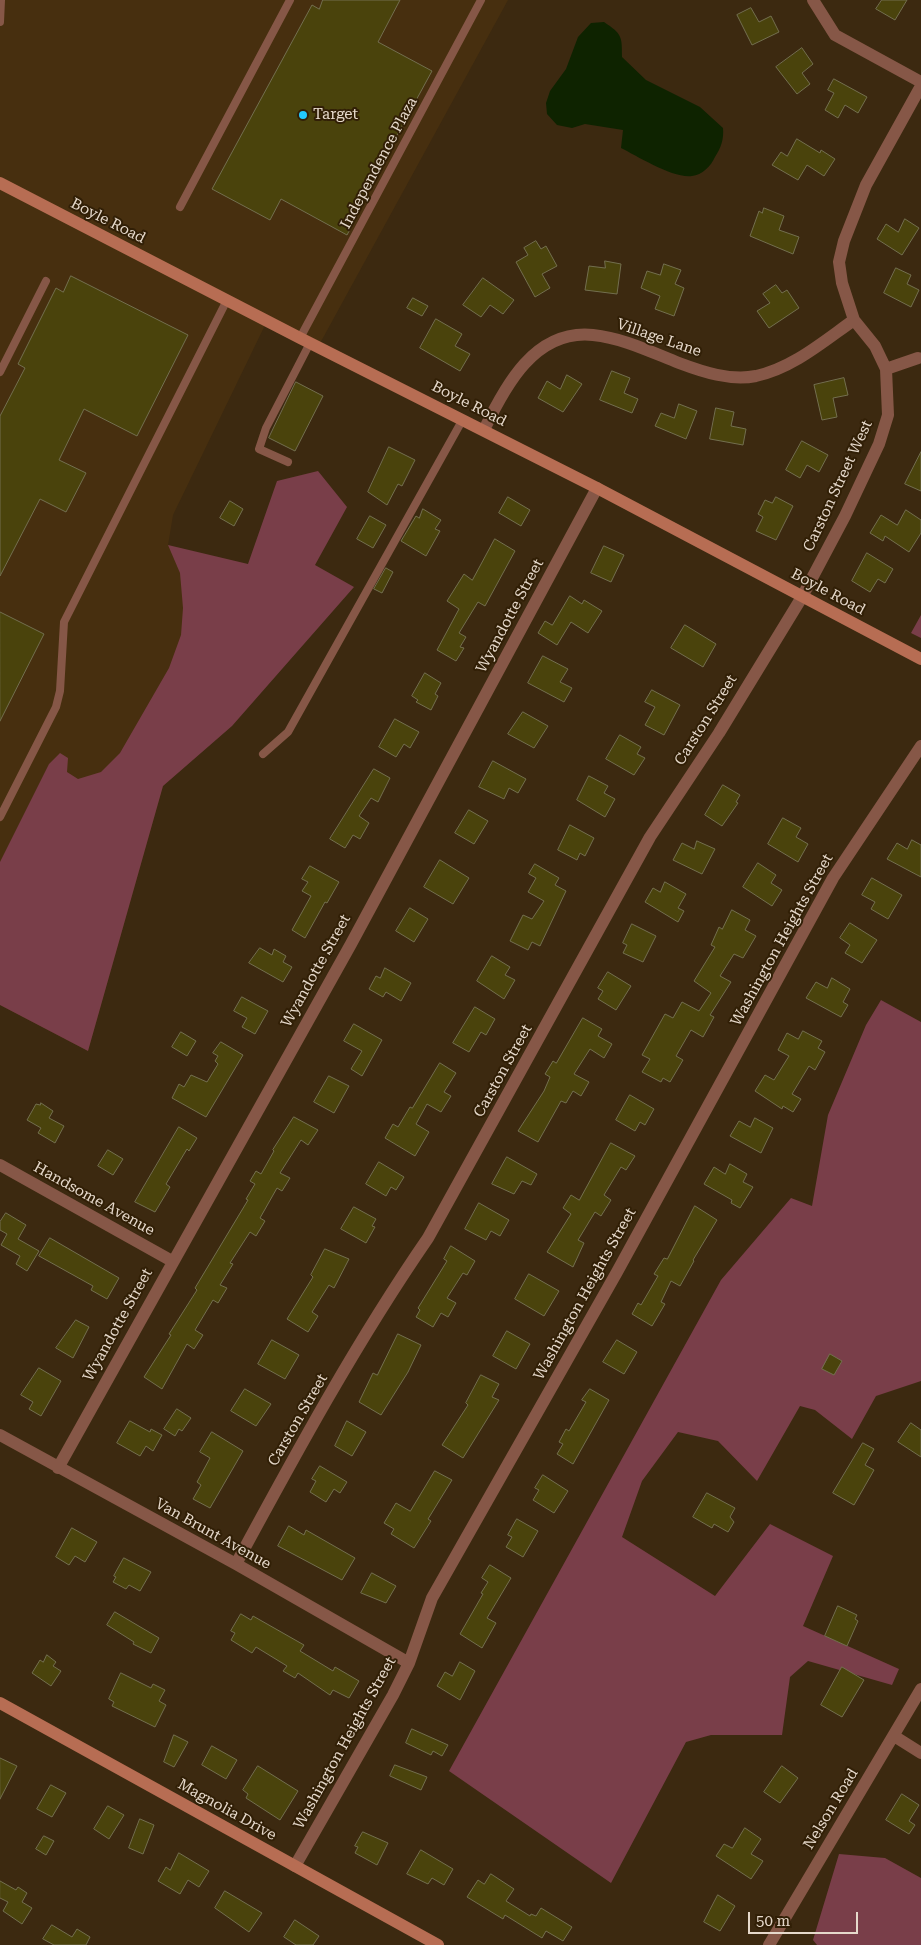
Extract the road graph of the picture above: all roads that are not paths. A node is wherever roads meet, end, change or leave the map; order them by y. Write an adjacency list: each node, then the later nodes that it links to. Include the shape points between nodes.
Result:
1 (1, 0): 5 (lane)
2 (290, 0): 8 (lane)
3 (481, 0): 12 (lane, Independence Plaza)
4 (813, 0): 6 (street, via 835,35)
5 (0, 22)
6 (921, 84): 11 (street, Carston Street West, via 866,185 844,241 840,262 842,283)
7 (0, 183): 10 (street, Boyle Road)
8 (180, 207)
9 (46, 281): 15 (lane)
10 (227, 300): 12 (street, Boyle Road); 24 (lane, via 64,622 56,707)
11 (854, 320): 14 (street, Carston Street West, via 875,346); 17 (street, Village Lane, via 781,368 755,376 727,377 693,368 620,340 592,334 566,336 526,361 513,376)
12 (305, 341): 16 (street, Boyle Road); 18 (lane, Independence Plaza, via 259,449)
13 (918, 358): 14 (street)
14 (886, 369): 20 (street, Carston Street West, via 888,415 879,444)
15 (0, 372)
16 (463, 419): 17 (street, Boyle Road); 23 (lane, via 288,732)
17 (484, 430): 19 (street, Boyle Road)
18 (288, 462)
19 (597, 488): 20 (street, Boyle Road); 26 (street, Wyandotte Street, via 351,944)
20 (802, 597): 21 (street, Boyle Road); 29 (street, Carston Street, via 719,733 650,837 428,1238 349,1364)
21 (921, 659)
22 (921, 746): 30 (street, Washington Heights Street, via 833,878 617,1272 432,1598)
23 (263, 754)
24 (0, 817)
25 (0, 1165): 26 (street, Handsome Avenue)
26 (172, 1261): 28 (street, Wyandotte Street)
27 (0, 1435): 28 (street, Van Brunt Avenue)
28 (58, 1468): 29 (street, Van Brunt Avenue)
29 (236, 1564): 30 (street, Van Brunt Avenue)
30 (409, 1663): 35 (street, Washington Heights Street)
31 (921, 1689): 33 (street, Nelson Road)
32 (0, 1703): 35 (street, Magnolia Drive)
33 (894, 1736): 34 (street); 37 (street, Nelson Road)
34 (921, 1753)
35 (295, 1866): 36 (street, Magnolia Drive)
36 (438, 1945)
37 (768, 1945)

